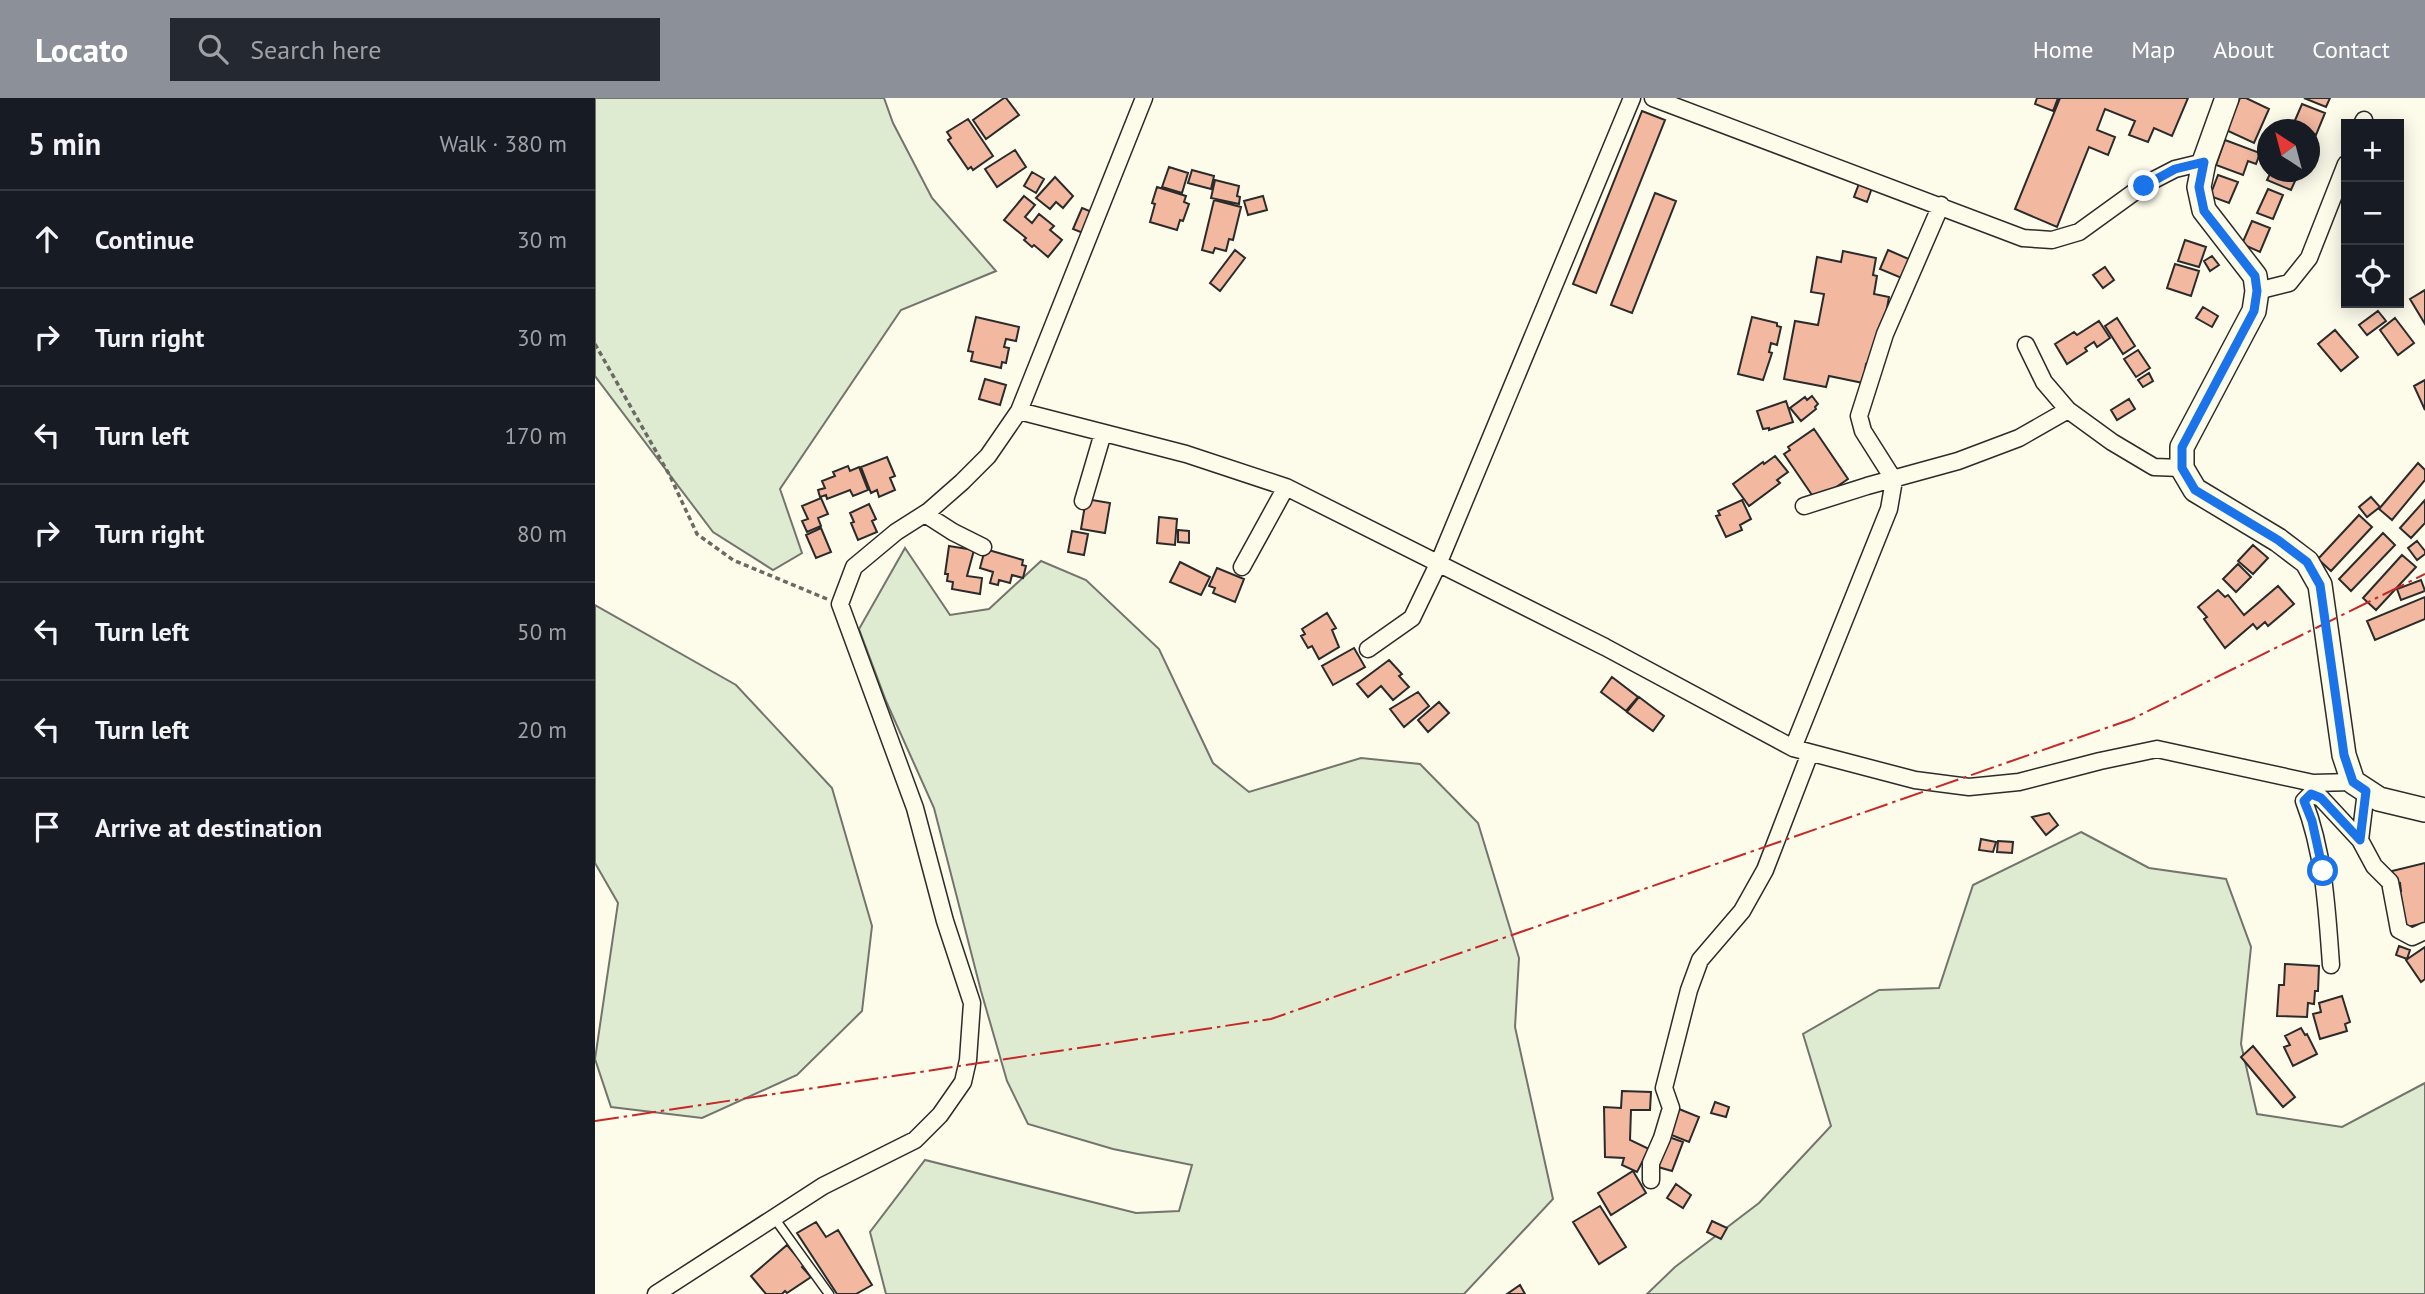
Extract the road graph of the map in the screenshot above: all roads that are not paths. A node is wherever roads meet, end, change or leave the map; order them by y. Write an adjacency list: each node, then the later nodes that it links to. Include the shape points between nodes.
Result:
1 (1144, 98): 11 (street)
2 (1632, 98): 20 (street)
3 (1653, 98): 7 (street)
4 (2227, 98): 5 (street)
5 (2204, 162): 7 (street, via 2175,169 2080,232 2052,240 2023,238); 8 (street, via 2199,187 2204,211 2255,276)
6 (2341, 177): 8 (street, via 2309,258 2289,283)
7 (1941, 205): 14 (street, via 1885,334 1859,416 1863,431)
8 (2257, 291): 13 (street, via 2254,311 2182,447)
9 (2026, 345): 10 (street, via 2044,382)
10 (2068, 410): 13 (street, via 2154,467); 14 (street, via 2019,438)
11 (1019, 411): 12 (street); 18 (street, via 988,456)
12 (1103, 433): 15 (street); 16 (street)
13 (2182, 468): 25 (street, via 2195,490 2307,562 2320,585 2344,755)
14 (1894, 480): 17 (street); 23 (street, via 1889,509)
15 (1286, 487): 20 (street); 21 (street)
16 (1083, 501)
17 (1804, 506)
18 (925, 514): 19 (street); 31 (street, via 854,567 840,604 915,808 972,1003 968,1060 963,1083 915,1140 823,1186)
19 (983, 547)
20 (1439, 562): 22 (street, via 1412,618); 23 (street)
21 (1242, 567)
22 (1368, 649)
23 (1793, 748): 24 (street)
24 (1810, 753): 25 (street, via 1915,780 1969,787 2019,782 2157,749 2313,783); 30 (street, via 1765,870 1742,911 1700,960 1664,1088 1671,1108 1651,1163)
25 (2359, 787): 26 (street, via 2379,799); 27 (street)
26 (2425, 810)
27 (2360, 840): 28 (street, via 2374,866 2390,882 2399,930 2412,937); 29 (street, via 2321,798 2311,794 2304,801 2323,871)
28 (2425, 932)
29 (2331, 965)
30 (1650, 1181)
31 (775, 1219): 32 (street); 33 (lane)
32 (656, 1294)
33 (829, 1294)

